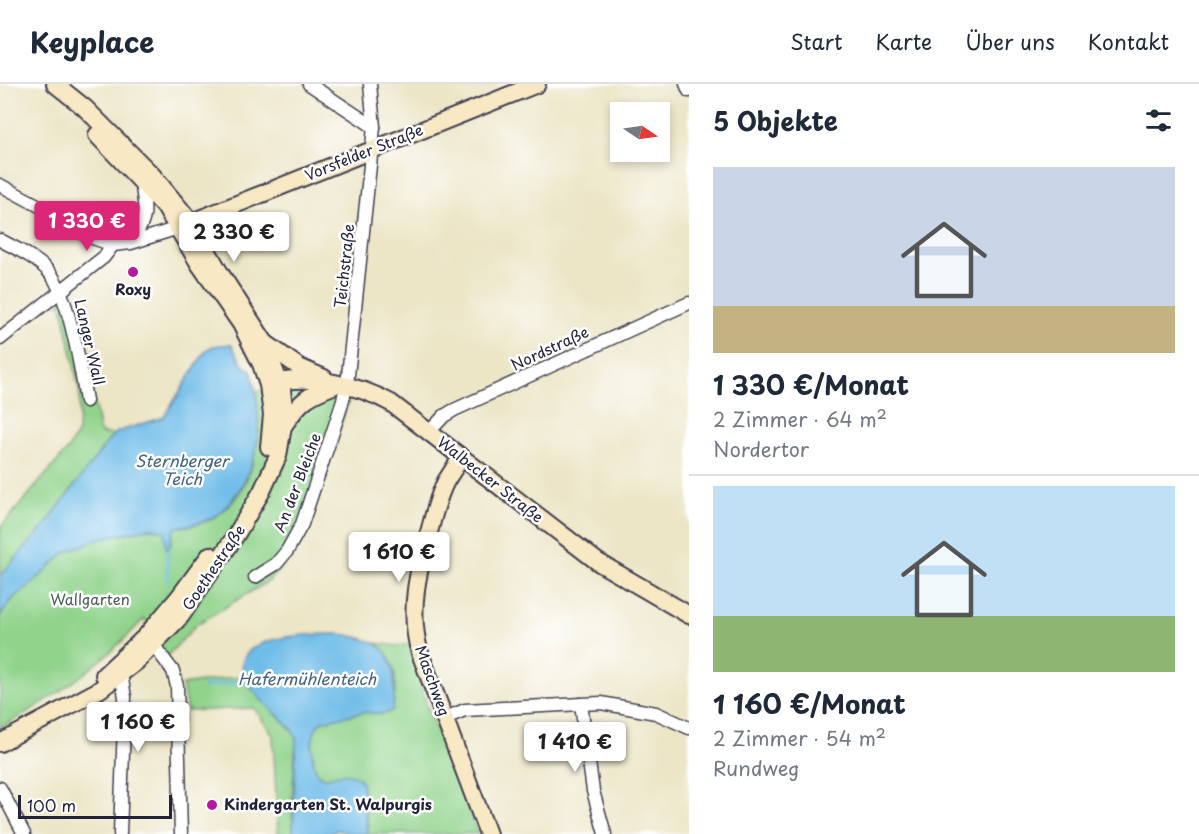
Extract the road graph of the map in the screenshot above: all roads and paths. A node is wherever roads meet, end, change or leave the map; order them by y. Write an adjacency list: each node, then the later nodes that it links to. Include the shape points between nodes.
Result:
1 (55, 84): 7 (main road)
2 (309, 84): 8 (street)
3 (370, 84): 8 (street, Teichstraße)
4 (537, 84): 9 (main road, Vorsfelder Straße)
5 (686, 84): 6 (street)
6 (689, 91)
7 (70, 98): 10 (main road, via 79,114); 12 (main road, via 153,176)
8 (374, 127): 9 (street, Teichstraße)
9 (372, 150): 12 (main road, Vorsfelder Straße); 20 (street, Teichstraße)
10 (141, 183): 12 (main road); 14 (street, via 145,215 137,232)
11 (0, 185): 14 (street, via 87,236)
12 (184, 225): 14 (street); 18 (main road); 19 (main road, via 210,282)
13 (0, 240): 15 (street, via 37,261)
14 (118, 245): 15 (street)
15 (61, 291): 17 (street); 21 (street, Langer Wall)
16 (689, 303): 23 (street, Nordstraße, via 454,410)
17 (0, 339)
18 (264, 341): 19 (main road); 20 (main road, via 299,367)
19 (274, 383): 20 (main road, Walbecker Straße); 22 (main road, Goethestraße, via 284,398); 27 (main road, Goethestraße, via 272,431 260,477)
20 (343, 384): 22 (main road, via 321,390 299,404); 23 (main road, Walbecker Straße, via 378,395); 25 (street, An der Bleiche, via 334,431 302,524 276,564)
21 (86, 401)
22 (283, 426): 27 (main road, Goethestraße, via 272,471 252,511 192,602)
23 (429, 432): 24 (main road, Walbecker Straße)
24 (462, 457): 26 (main road, Walbecker Straße, via 598,562); 31 (main road, Maschweg, via 447,479 435,510 414,602 417,643)
25 (255, 577)
26 (689, 615)
27 (150, 640): 28 (main road, Goethestraße); 30 (main road, Goethestraße); 37 (street, via 173,671 177,686)
28 (121, 674): 30 (main road, Goethestraße); 36 (street, via 125,697)
29 (581, 704): 31 (street, via 465,710); 32 (street, via 645,710); 39 (street, via 593,791)
30 (68, 707): 33 (main road, Goethestraße)
31 (445, 718): 38 (main road, Maschweg)
32 (689, 728)
33 (0, 743)
34 (0, 788): 35 (street)
35 (24, 834)
36 (120, 834)
37 (181, 834)
38 (488, 834)
39 (605, 834)

